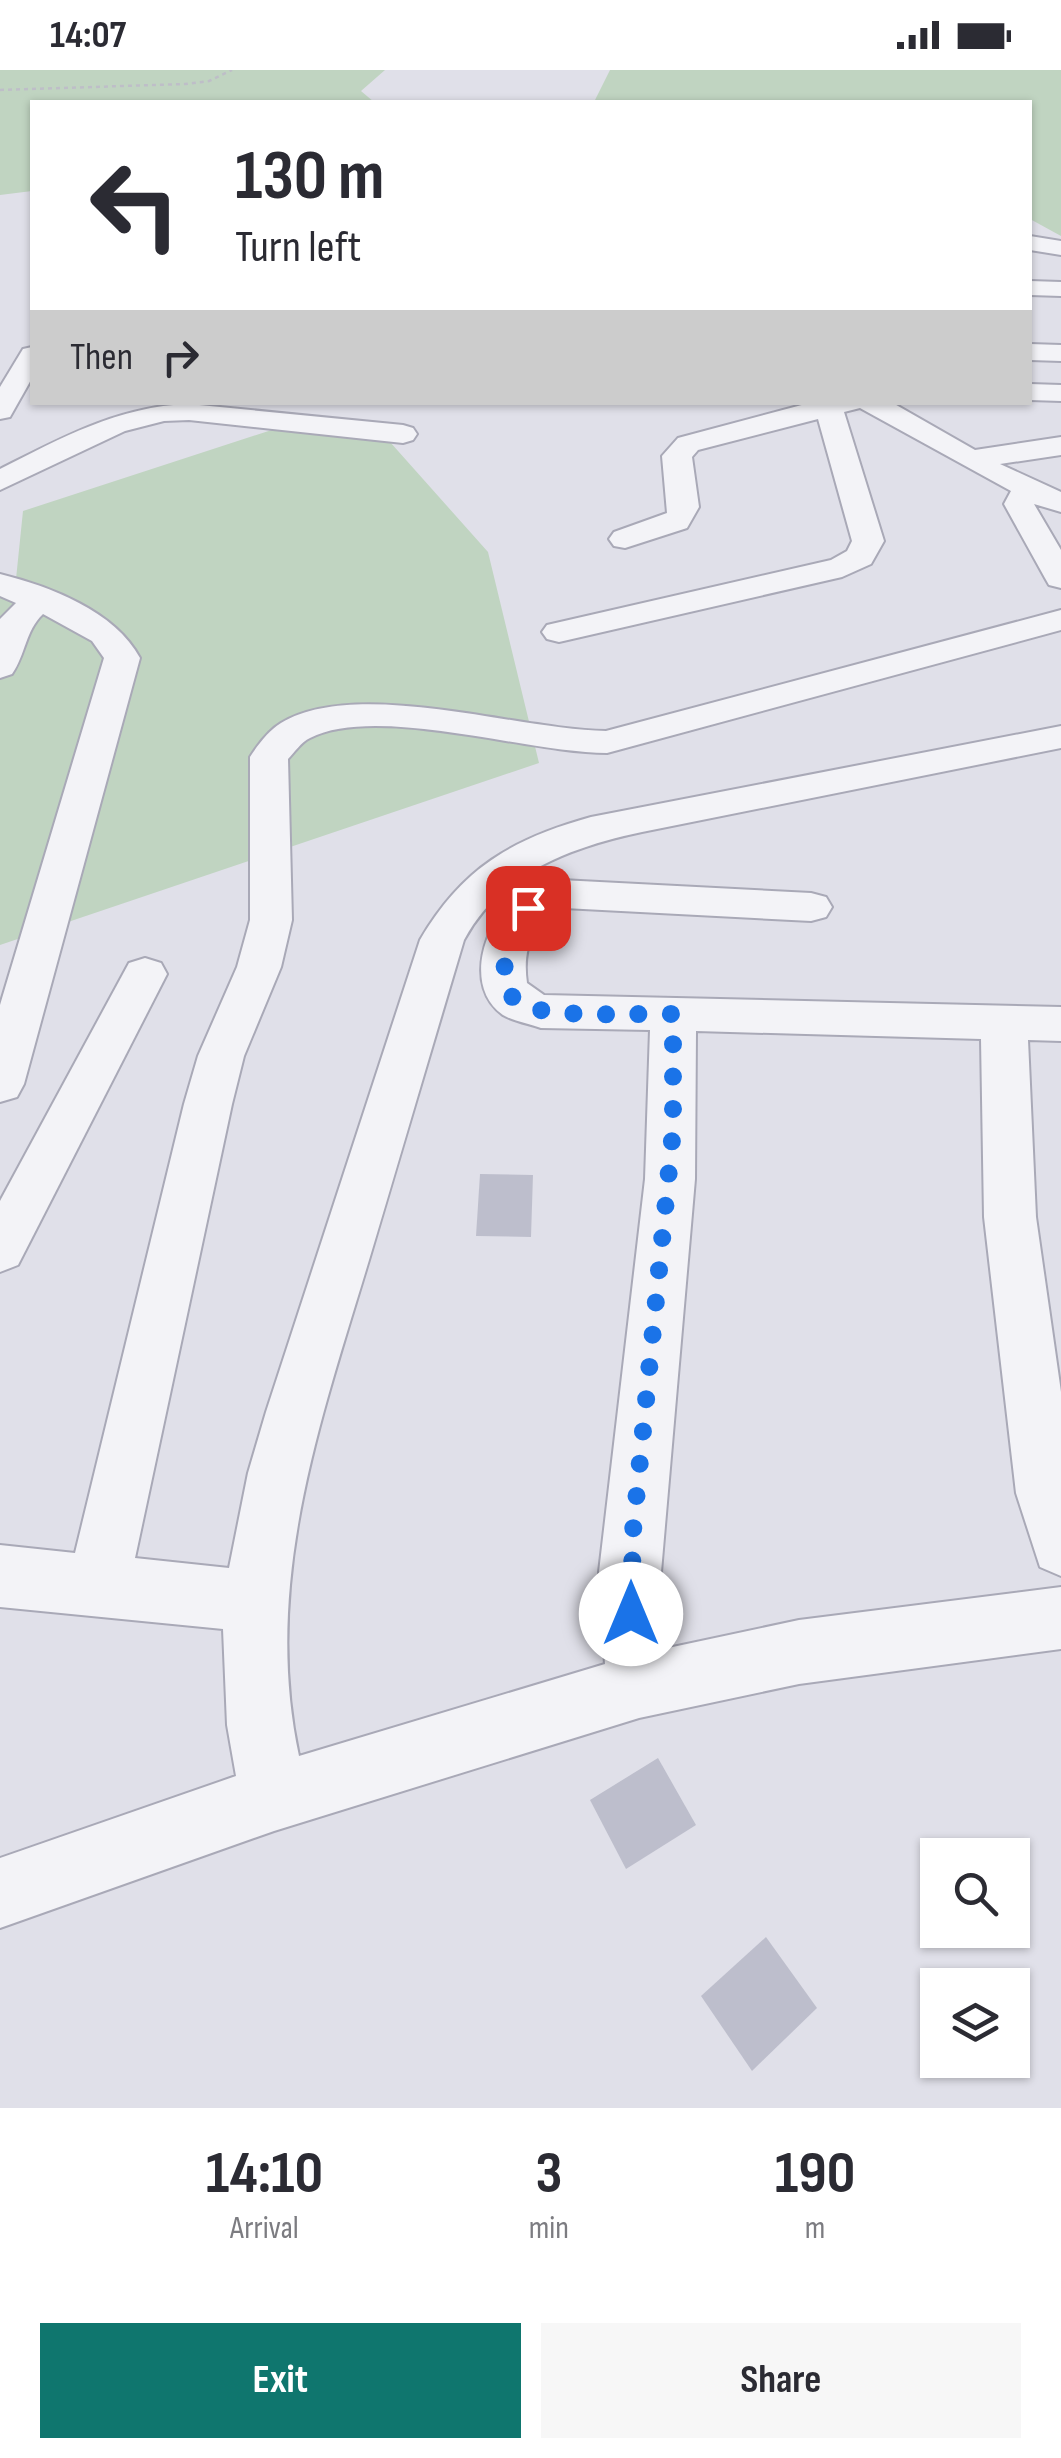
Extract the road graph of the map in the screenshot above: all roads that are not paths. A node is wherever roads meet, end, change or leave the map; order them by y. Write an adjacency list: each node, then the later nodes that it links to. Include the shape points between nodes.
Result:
1 (1032, 243): 2 (street)
2 (1061, 248)
3 (1032, 287): 4 (street)
4 (1061, 289)
5 (1032, 352): 6 (street)
6 (1061, 353)
7 (30, 360): 10 (street)
8 (1032, 392): 9 (street)
9 (1061, 394)
10 (15, 396)
11 (831, 405): 20 (street, via 688,444 678,456 685,512 670,525)
12 (835, 405): 25 (street, via 868,541 860,558)
13 (875, 405): 16 (street)
14 (403, 434): 17 (street, via 156,413 127,419)
15 (1061, 446): 16 (street)
16 (971, 459): 18 (street)
17 (0, 480)
18 (1028, 489): 19 (street); 21 (street, via 1019,504)
19 (1061, 502)
20 (624, 540)
21 (1061, 578)
22 (0, 584): 23 (street)
23 (38, 601): 26 (street, via 15,622); 33 (street, via 110,636 121,666)
24 (1061, 620): 37 (street, via 608,742 549,742 364,714 317,720 280,741 270,756 266,946 208,1104)
25 (558, 632)
26 (0, 667)
27 (1061, 737): 38 (street, via 590,831 520,858 466,903 442,940 269,1496)
28 (811, 907): 30 (street, via 575,893 549,897 513,924 504,978 511,996 540,1011)
29 (144, 974): 34 (street)
30 (673, 1014): 32 (street); 40 (street, via 671,1163 630,1572)
31 (1061, 1024): 32 (street)
32 (1004, 1025): 35 (street, via 1005,1137 1020,1306 1046,1494)
33 (0, 1084)
34 (0, 1250)
35 (1061, 1546)
36 (0, 1576): 37 (street)
37 (98, 1586): 38 (street)
38 (253, 1600): 41 (street, via 256,1706)
39 (1061, 1618): 40 (street, via 799,1652)
40 (639, 1686): 41 (street)
41 (274, 1796): 42 (street)
42 (0, 1892)

